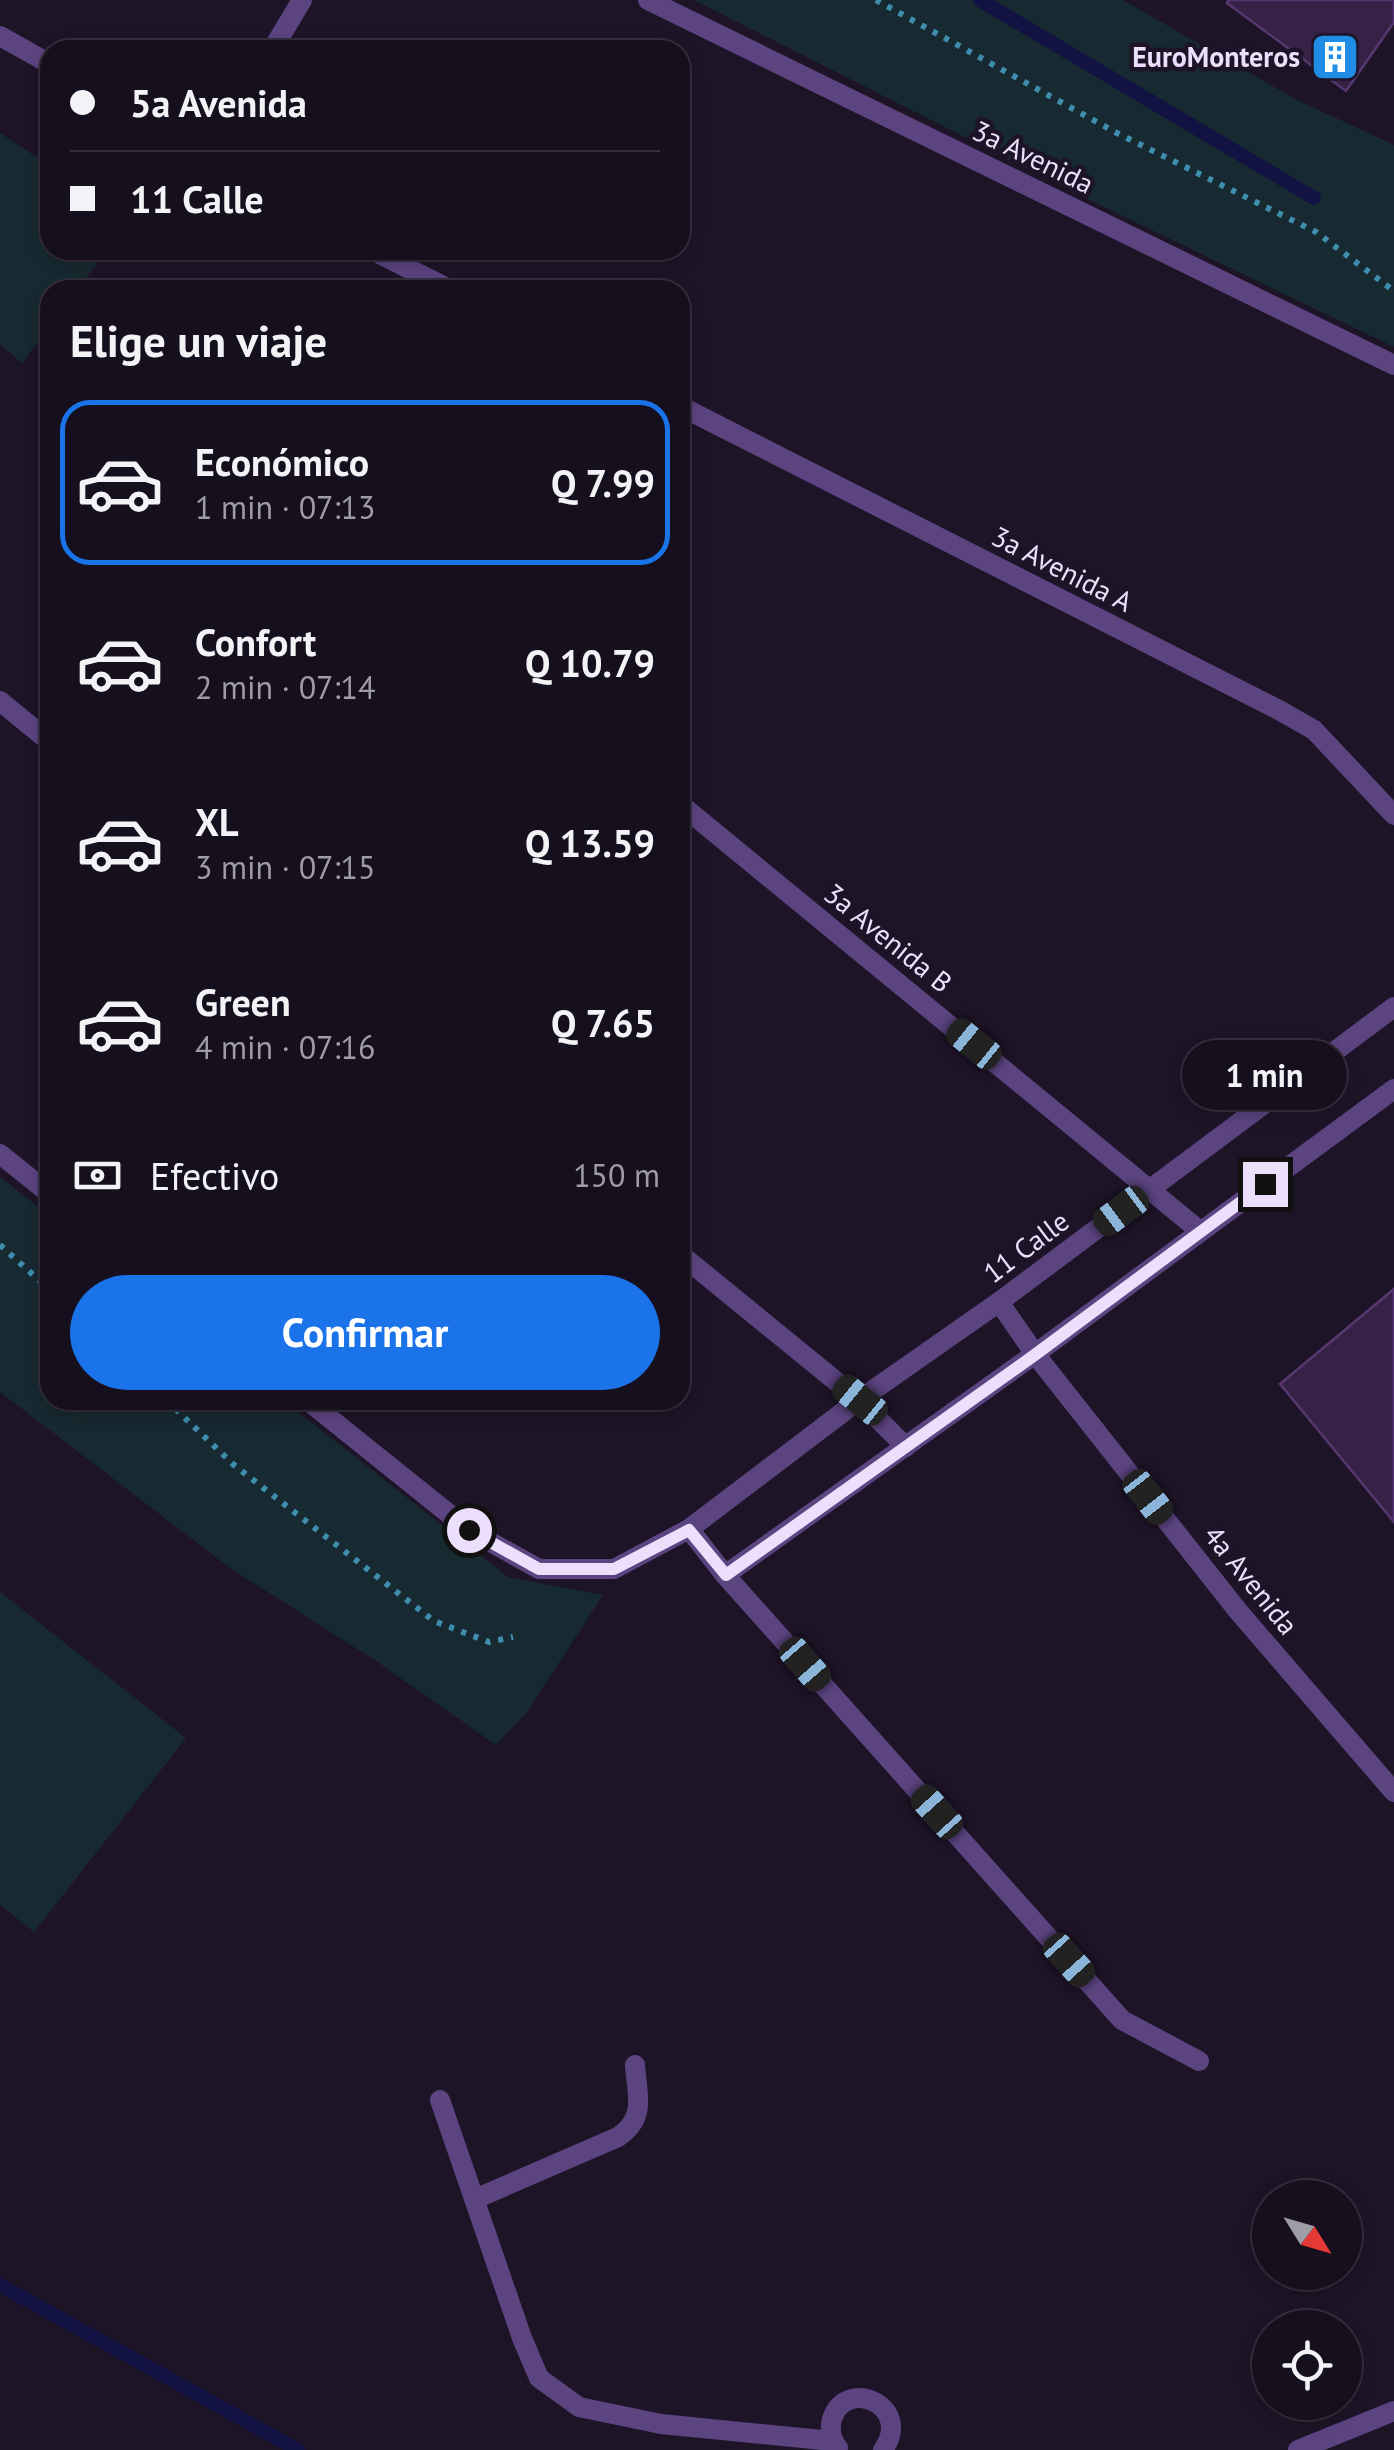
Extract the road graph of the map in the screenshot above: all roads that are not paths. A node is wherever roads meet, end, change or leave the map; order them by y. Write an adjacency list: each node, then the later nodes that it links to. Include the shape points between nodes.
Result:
1 (302, 0): 4 (street)
2 (648, 0): 8 (street, 3a Avenida)
3 (0, 36): 5 (street)
4 (278, 40)
5 (40, 58)
6 (392, 260): 7 (street)
7 (430, 280)
8 (1394, 365)
9 (690, 411): 13 (street, 3a Avenida A, via 1280,710 1314,730)
10 (0, 701): 11 (street)
11 (40, 734)
12 (690, 812): 18 (street, 3a Avenida B)
13 (1394, 816)
14 (1394, 1007): 18 (street, 11 Calle)
15 (1394, 1089): 19 (street)
16 (0, 1154): 17 (street)
17 (40, 1186)
18 (1151, 1188): 19 (street, 3a Avenida B); 21 (street, 11 Calle)
19 (1200, 1231): 22 (street)
20 (690, 1262): 23 (street)
21 (1000, 1302): 22 (street, 4a Avenida); 23 (street, 11 Calle)
22 (1036, 1354): 25 (street); 28 (street, 4a Avenida, via 1238,1611)
23 (860, 1400): 25 (street); 26 (street, 11 Calle)
24 (319, 1410): 26 (street, 11 Calle, via 469,1530 539,1569 614,1569)
25 (906, 1448): 27 (street)
26 (689, 1530): 27 (street)
27 (726, 1575): 29 (street, via 1122,2020)
28 (1394, 1792)
29 (1199, 2061)
30 (635, 2065): 32 (street, via 638,2115 632,2128)
31 (440, 2100): 32 (street)
32 (475, 2200): 34 (street, via 540,2378 579,2407)
33 (1394, 2411): 36 (street)
34 (836, 2446): 35 (street, via 830,2425 836,2410 865,2398 890,2416)
35 (886, 2449)
36 (1298, 2450)

